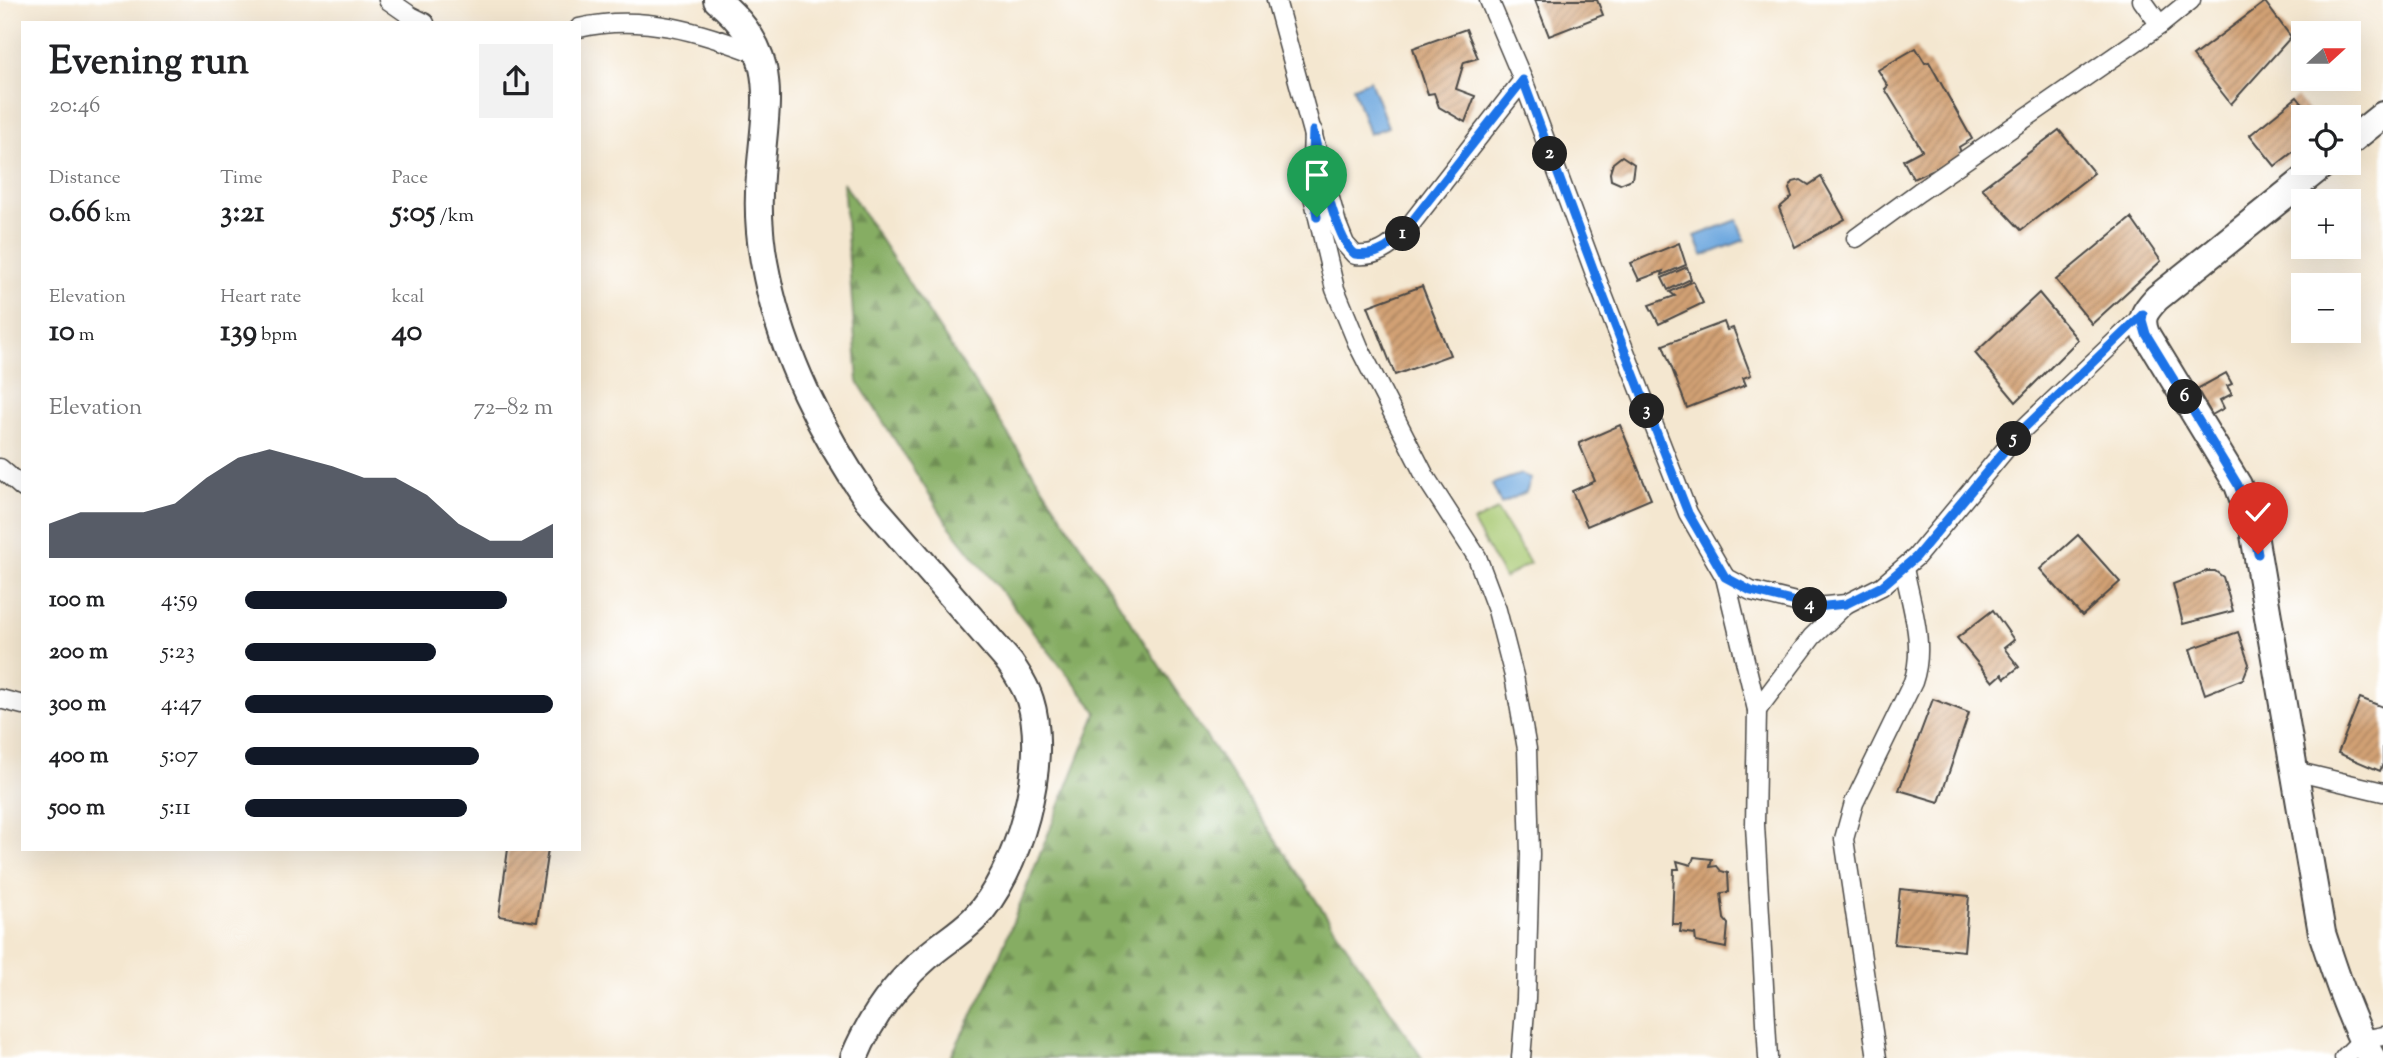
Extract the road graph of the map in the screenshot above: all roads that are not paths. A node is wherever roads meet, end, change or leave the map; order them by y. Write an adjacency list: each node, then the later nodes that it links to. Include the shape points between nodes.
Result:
1 (388, 0): 7 (street)
2 (717, 0): 10 (street, via 749,34)
3 (1276, 0): 13 (street)
4 (1489, 0): 11 (street)
5 (2142, 0): 8 (street)
6 (2192, 0): 8 (street)
7 (421, 21)
8 (2160, 25): 16 (street)
9 (581, 28): 10 (street, via 640,22 716,39)
10 (761, 55): 29 (street, via 767,90 759,191 765,264 797,371 848,471 893,530 1010,663 1022,681 1035,722 1028,806 1004,876 972,920 889,996 869,1024)
11 (1523, 80): 13 (street, via 1402,234 1373,254 1355,254 1345,244); 21 (street, via 1688,513)
12 (2383, 115): 14 (street)
13 (1313, 131): 30 (street, via 1311,188 1335,289 1359,347 1426,478 1477,557 1514,676 1527,749 1530,841)
14 (2361, 133)
15 (2310, 175): 17 (street)
16 (1856, 239)
17 (2143, 314): 20 (street, via 2019,433); 26 (street, via 2146,334 2245,500)
18 (0, 468): 19 (street)
19 (21, 486)
20 (1904, 568): 22 (street, via 1882,586); 32 (street, via 1919,665 1854,803 1844,839)
21 (1725, 577): 22 (street, via 1751,591 1816,607); 25 (street)
22 (1846, 604): 25 (street, via 1812,637)
23 (0, 699): 24 (street)
24 (21, 704)
25 (1757, 710): 31 (street, via 1755,825)
26 (2294, 771): 27 (street); 28 (street, via 2322,933)
27 (2383, 792)
28 (2365, 1048)
29 (854, 1058)
30 (1521, 1058)
31 (1768, 1058)
32 (1877, 1058)

